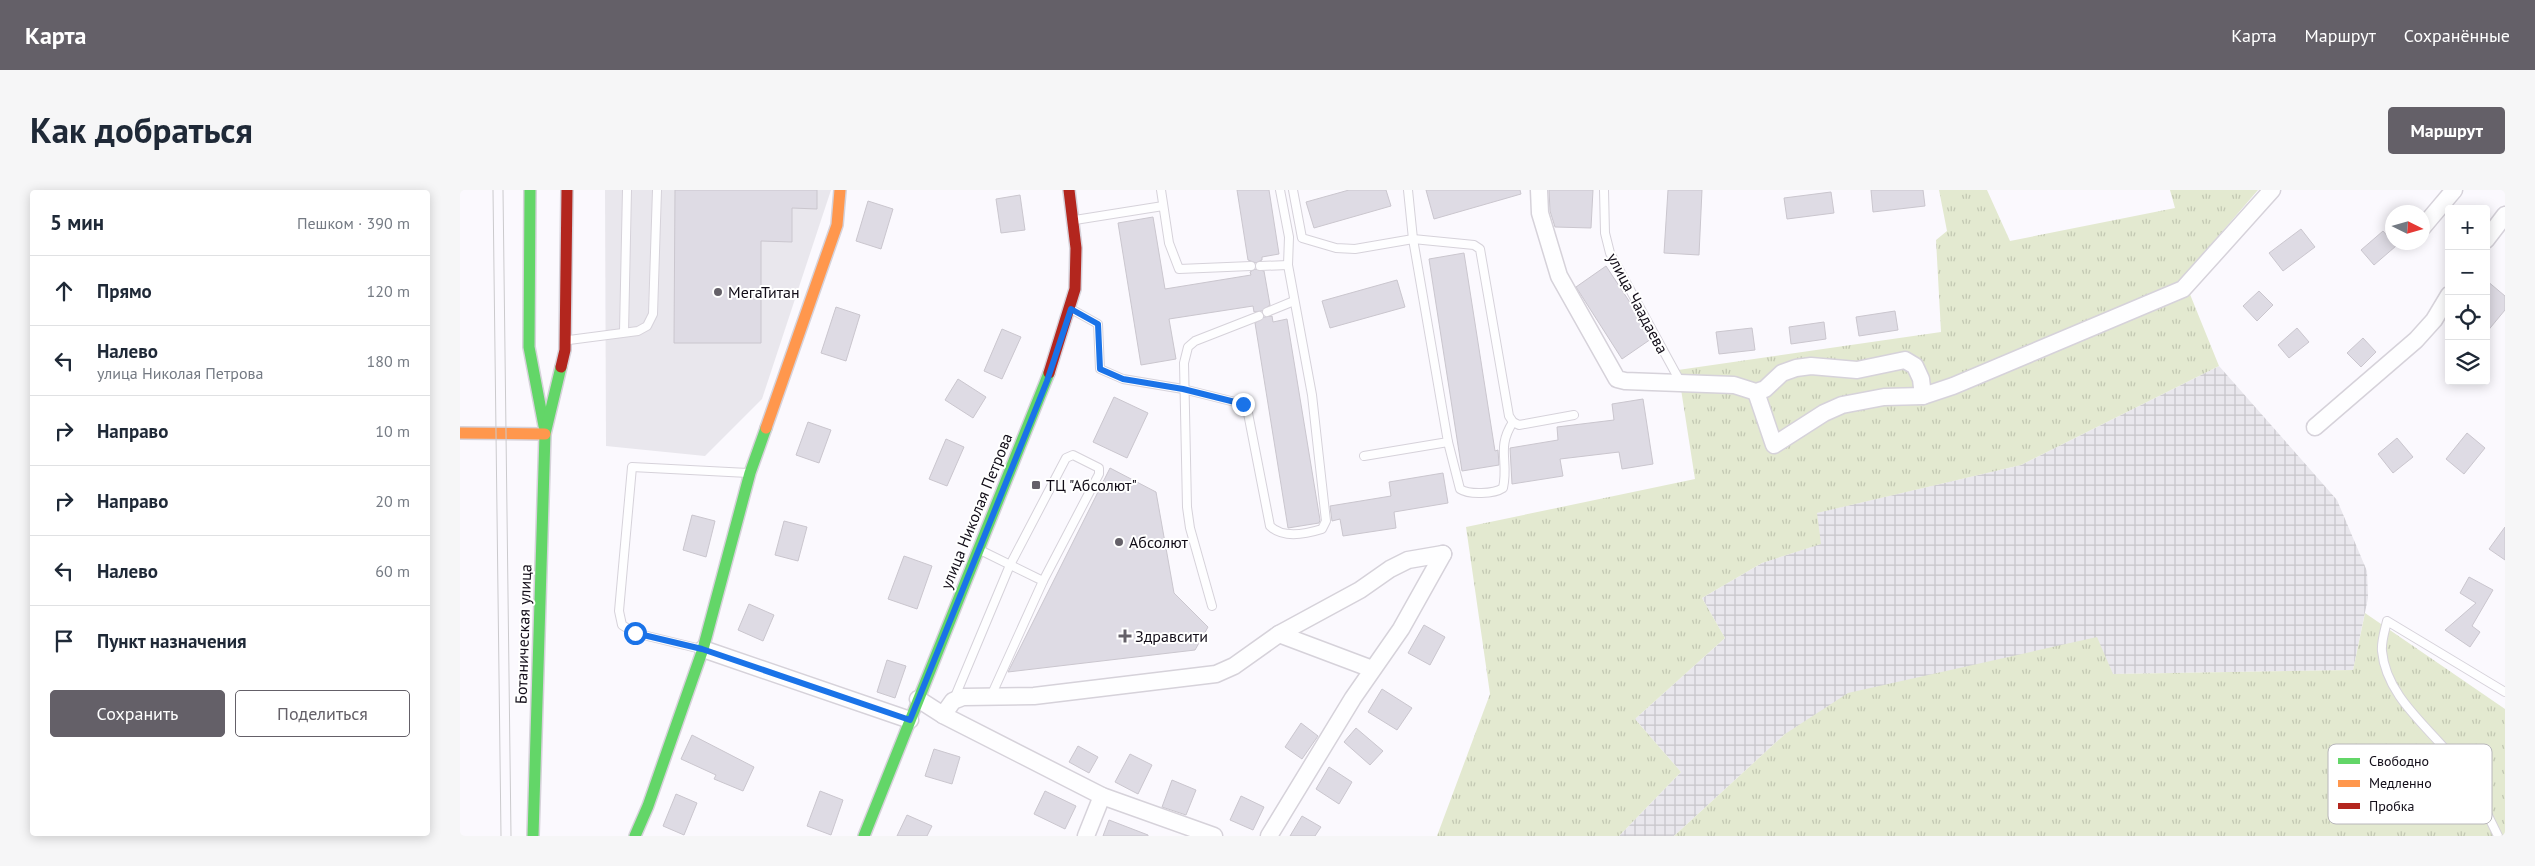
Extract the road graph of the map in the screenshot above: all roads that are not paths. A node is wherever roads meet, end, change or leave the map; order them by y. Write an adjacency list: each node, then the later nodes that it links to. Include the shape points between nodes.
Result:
1 (530, 190): 39 (main road, Ботаническая улица, via 529,348)
2 (567, 190): 30 (main road, Ботаническая улица)
3 (627, 190): 29 (lane)
4 (657, 190): 29 (lane, via 653,314 647,326 638,331)
5 (840, 190): 42 (main road, via 837,225)
6 (1069, 190): 18 (main road, улица Николая Петрова)
7 (1161, 190): 15 (lane)
8 (1280, 190): 21 (lane, via 1289,236)
9 (1293, 190): 20 (lane, via 1302,238 1336,248 1355,249)
10 (1408, 190): 20 (lane)
11 (1539, 190): 31 (street, via 1540,213 1558,276 1612,372 1625,381)
12 (1604, 190): 31 (lane, улица Чаадаева, via 1605,233 1610,253)
13 (2272, 190): 34 (street, via 2183,288)
14 (2454, 190): 17 (street)
15 (1163, 206): 18 (lane); 22 (lane, via 1173,259 1178,269)
16 (2505, 216): 19 (street)
17 (2430, 218)
18 (1073, 220): 26 (main road, улица Николая Петрова, via 1077,271)
19 (2490, 235)
20 (1414, 239): 36 (lane, via 1480,249 1509,416); 40 (lane)
21 (1288, 265): 23 (lane); 24 (lane)
22 (1251, 266)
23 (1260, 266)
24 (1294, 301): 27 (lane); 32 (lane, via 1319,451 1326,521 1322,529 1285,535 1270,526 1247,408 1237,401)
25 (2445, 302): 37 (street, via 2416,340)
26 (1071, 309): 32 (lane, via 1098,324 1100,369 1123,379); 43 (main road, улица Николая Петрова, via 1047,381)
27 (1268, 312)
28 (1259, 316): 32 (lane, via 1195,340 1185,354)
29 (624, 332): 30 (lane)
30 (565, 340): 39 (main road, Ботаническая улица)
31 (1681, 383): 33 (street, via 1734,384)
32 (1183, 389): 46 (lane, via 1187,506)
33 (1756, 392): 34 (street, via 1796,368 1856,370 1905,360 1916,366); 34 (street, via 1774,444 1824,413 1842,406 1884,397)
34 (1923, 396)
35 (1574, 415): 36 (lane, via 1518,425)
36 (1513, 422): 40 (lane, via 1505,434 1505,480 1504,488 1498,492 1465,492 1460,489)
37 (2315, 427)
38 (460, 433): 39 (main road)
39 (545, 434): 59 (main road, Ботаническая улица)
40 (1448, 442): 41 (lane)
41 (1364, 456)
42 (750, 473): 48 (main road); 48 (lane, via 632,467 620,611 622,625 635,633)
43 (978, 549): 44 (lane); 52 (main road, улица Николая Петрова)
44 (1010, 565): 45 (lane); 45 (lane, via 1066,458 1073,455 1096,465 1099,474); 53 (lane)
45 (1042, 581): 51 (lane)
46 (1212, 606)
47 (1279, 634): 49 (street); 49 (street, via 1408,560 1444,554 1401,629); 51 (street, via 1234,666 1216,674 1034,696)
48 (702, 649): 55 (street); 60 (main road)
49 (1372, 669): 64 (street)
50 (2505, 692): 56 (lane, via 2387,621 2382,650 2386,672 2399,697)
51 (991, 696): 53 (street, via 963,697)
52 (918, 700): 54 (street); 55 (main road, улица Николая Петрова)
53 (954, 701): 54 (street)
54 (943, 715): 57 (street)
55 (910, 720): 61 (main road, улица Николая Петрова)
56 (2440, 744)
57 (1102, 796): 62 (street); 63 (street)
58 (2492, 823): 65 (lane)
59 (533, 836)
60 (635, 836)
61 (864, 836)
62 (1086, 836)
63 (1214, 836)
64 (1268, 836)
65 (2498, 836)

